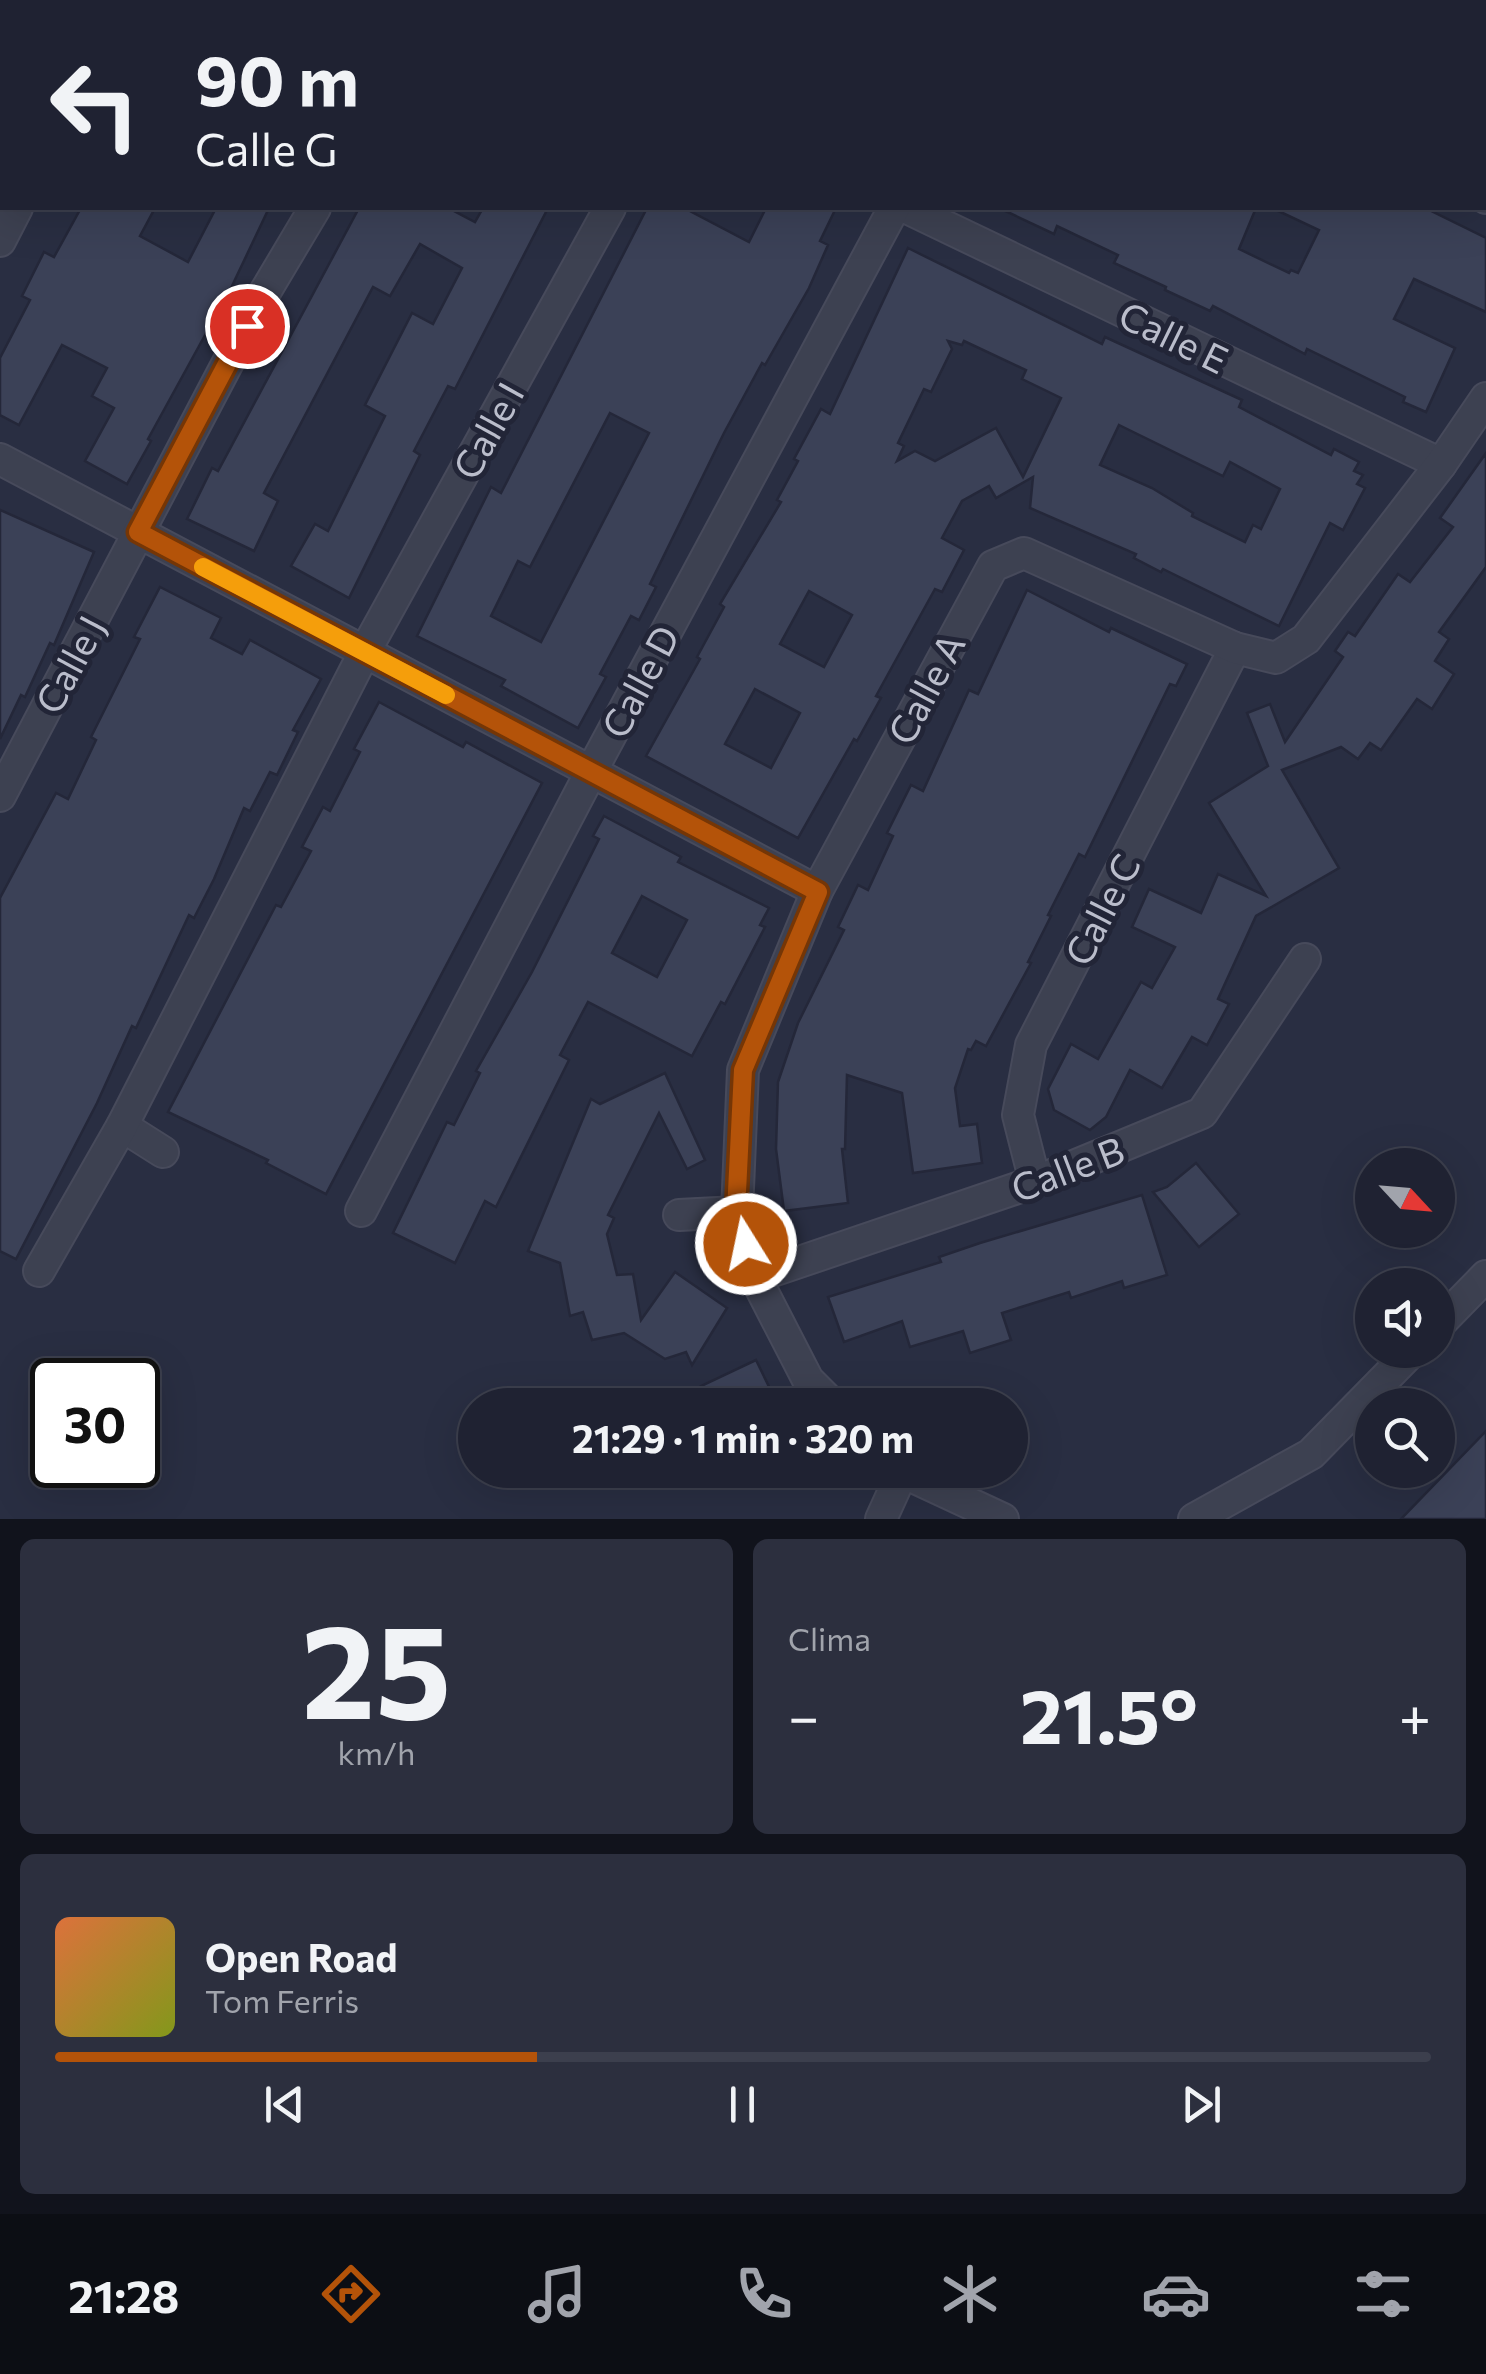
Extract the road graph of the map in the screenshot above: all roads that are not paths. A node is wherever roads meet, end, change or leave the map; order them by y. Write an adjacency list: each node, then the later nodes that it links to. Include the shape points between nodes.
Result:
1 (16, 210): 6 (street)
2 (314, 210): 10 (street)
3 (609, 210): 12 (street, Calle I)
4 (893, 210): 13 (street, Calle D)
5 (911, 210): 9 (street, Calle E)
6 (0, 241)
7 (1486, 398): 9 (street, Calle A)
8 (0, 459): 10 (street)
9 (1441, 464): 11 (street, Calle A, via 1306,639 1276,658)
10 (138, 532): 12 (street); 14 (street, Calle J)
11 (1235, 648): 15 (street, Calle A, via 1024,553 993,566); 19 (street, Calle C, via 1030,1045 1018,1115)
12 (364, 653): 13 (street); 17 (street, Calle I)
13 (592, 770): 15 (street); 20 (street, Calle D)
14 (0, 796)
15 (818, 892): 21 (street, Calle A, via 743,1070)
16 (1306, 959): 19 (street, Calle B, via 1202,1113)
17 (122, 1126): 18 (street); 23 (street, Calle I)
18 (162, 1152)
19 (1035, 1182): 25 (street, Calle B)
20 (361, 1211)
21 (736, 1212): 22 (street); 25 (street, Calle A)
22 (680, 1215)
23 (39, 1271)
24 (1486, 1276): 26 (street)
25 (754, 1277): 28 (street, Calle A)
26 (1455, 1308)
27 (1395, 1368): 33 (street, via 1310,1454)
28 (816, 1388)
29 (894, 1488): 31 (street)
30 (935, 1488): 32 (street)
31 (881, 1519)
32 (1003, 1519)
33 (1194, 1519)

